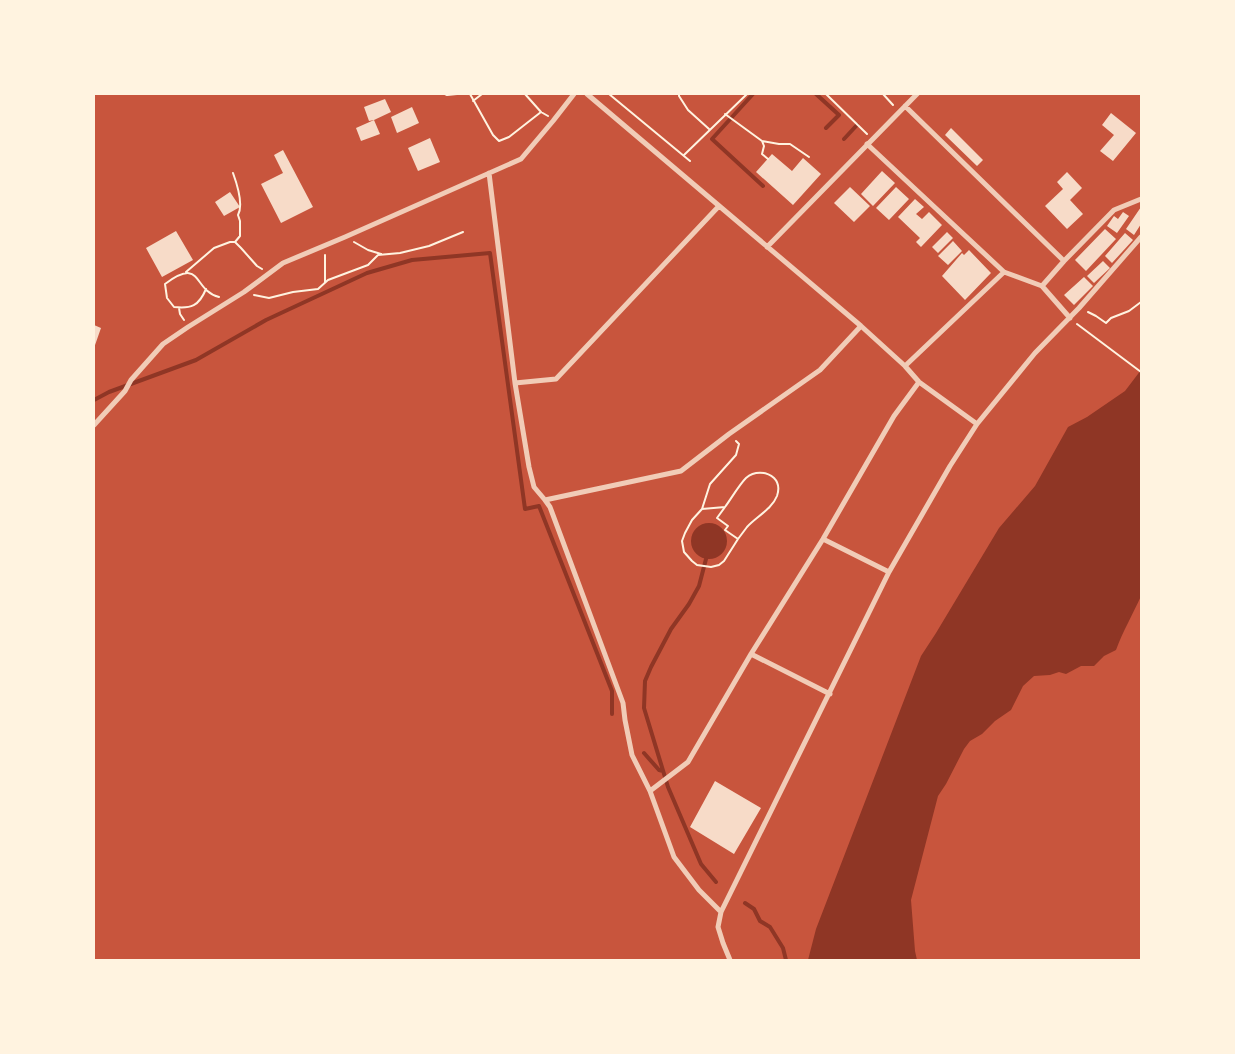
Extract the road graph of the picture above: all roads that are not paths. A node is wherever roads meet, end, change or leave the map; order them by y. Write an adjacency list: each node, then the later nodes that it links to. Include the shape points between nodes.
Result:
1 (574, 94): 6 (street, via 521,159)
2 (587, 94): 8 (street)
3 (917, 94): 4 (street)
4 (905, 106): 5 (street); 11 (street)
5 (867, 144): 10 (street); 12 (street)
6 (489, 173): 18 (street); 20 (street, via 283,263 163,344)
7 (1141, 199): 11 (street, via 1114,210)
8 (719, 206): 10 (street); 18 (street, via 556,379)
9 (1141, 237): 14 (street)
10 (767, 248): 15 (street)
11 (1064, 262): 13 (street)
12 (1004, 272): 13 (street); 16 (street)
13 (1042, 286): 14 (street)
14 (1070, 318): 19 (street, via 1035,353)
15 (861, 326): 16 (street); 21 (street, via 820,370 681,471)
16 (905, 366): 17 (street)
17 (919, 382): 19 (street); 22 (street, via 894,416)
18 (514, 383): 21 (street, via 534,487)
19 (977, 424): 23 (street)
20 (94, 425)
21 (545, 500): 26 (street, via 610,666 622,703 632,755)
22 (822, 539): 23 (street); 24 (street)
23 (890, 572): 25 (street)
24 (752, 654): 25 (street); 26 (street, via 688,762)
25 (830, 694): 27 (street)
26 (650, 791): 27 (street, via 674,857)
27 (721, 912): 28 (street, via 718,927)
28 (730, 960)

